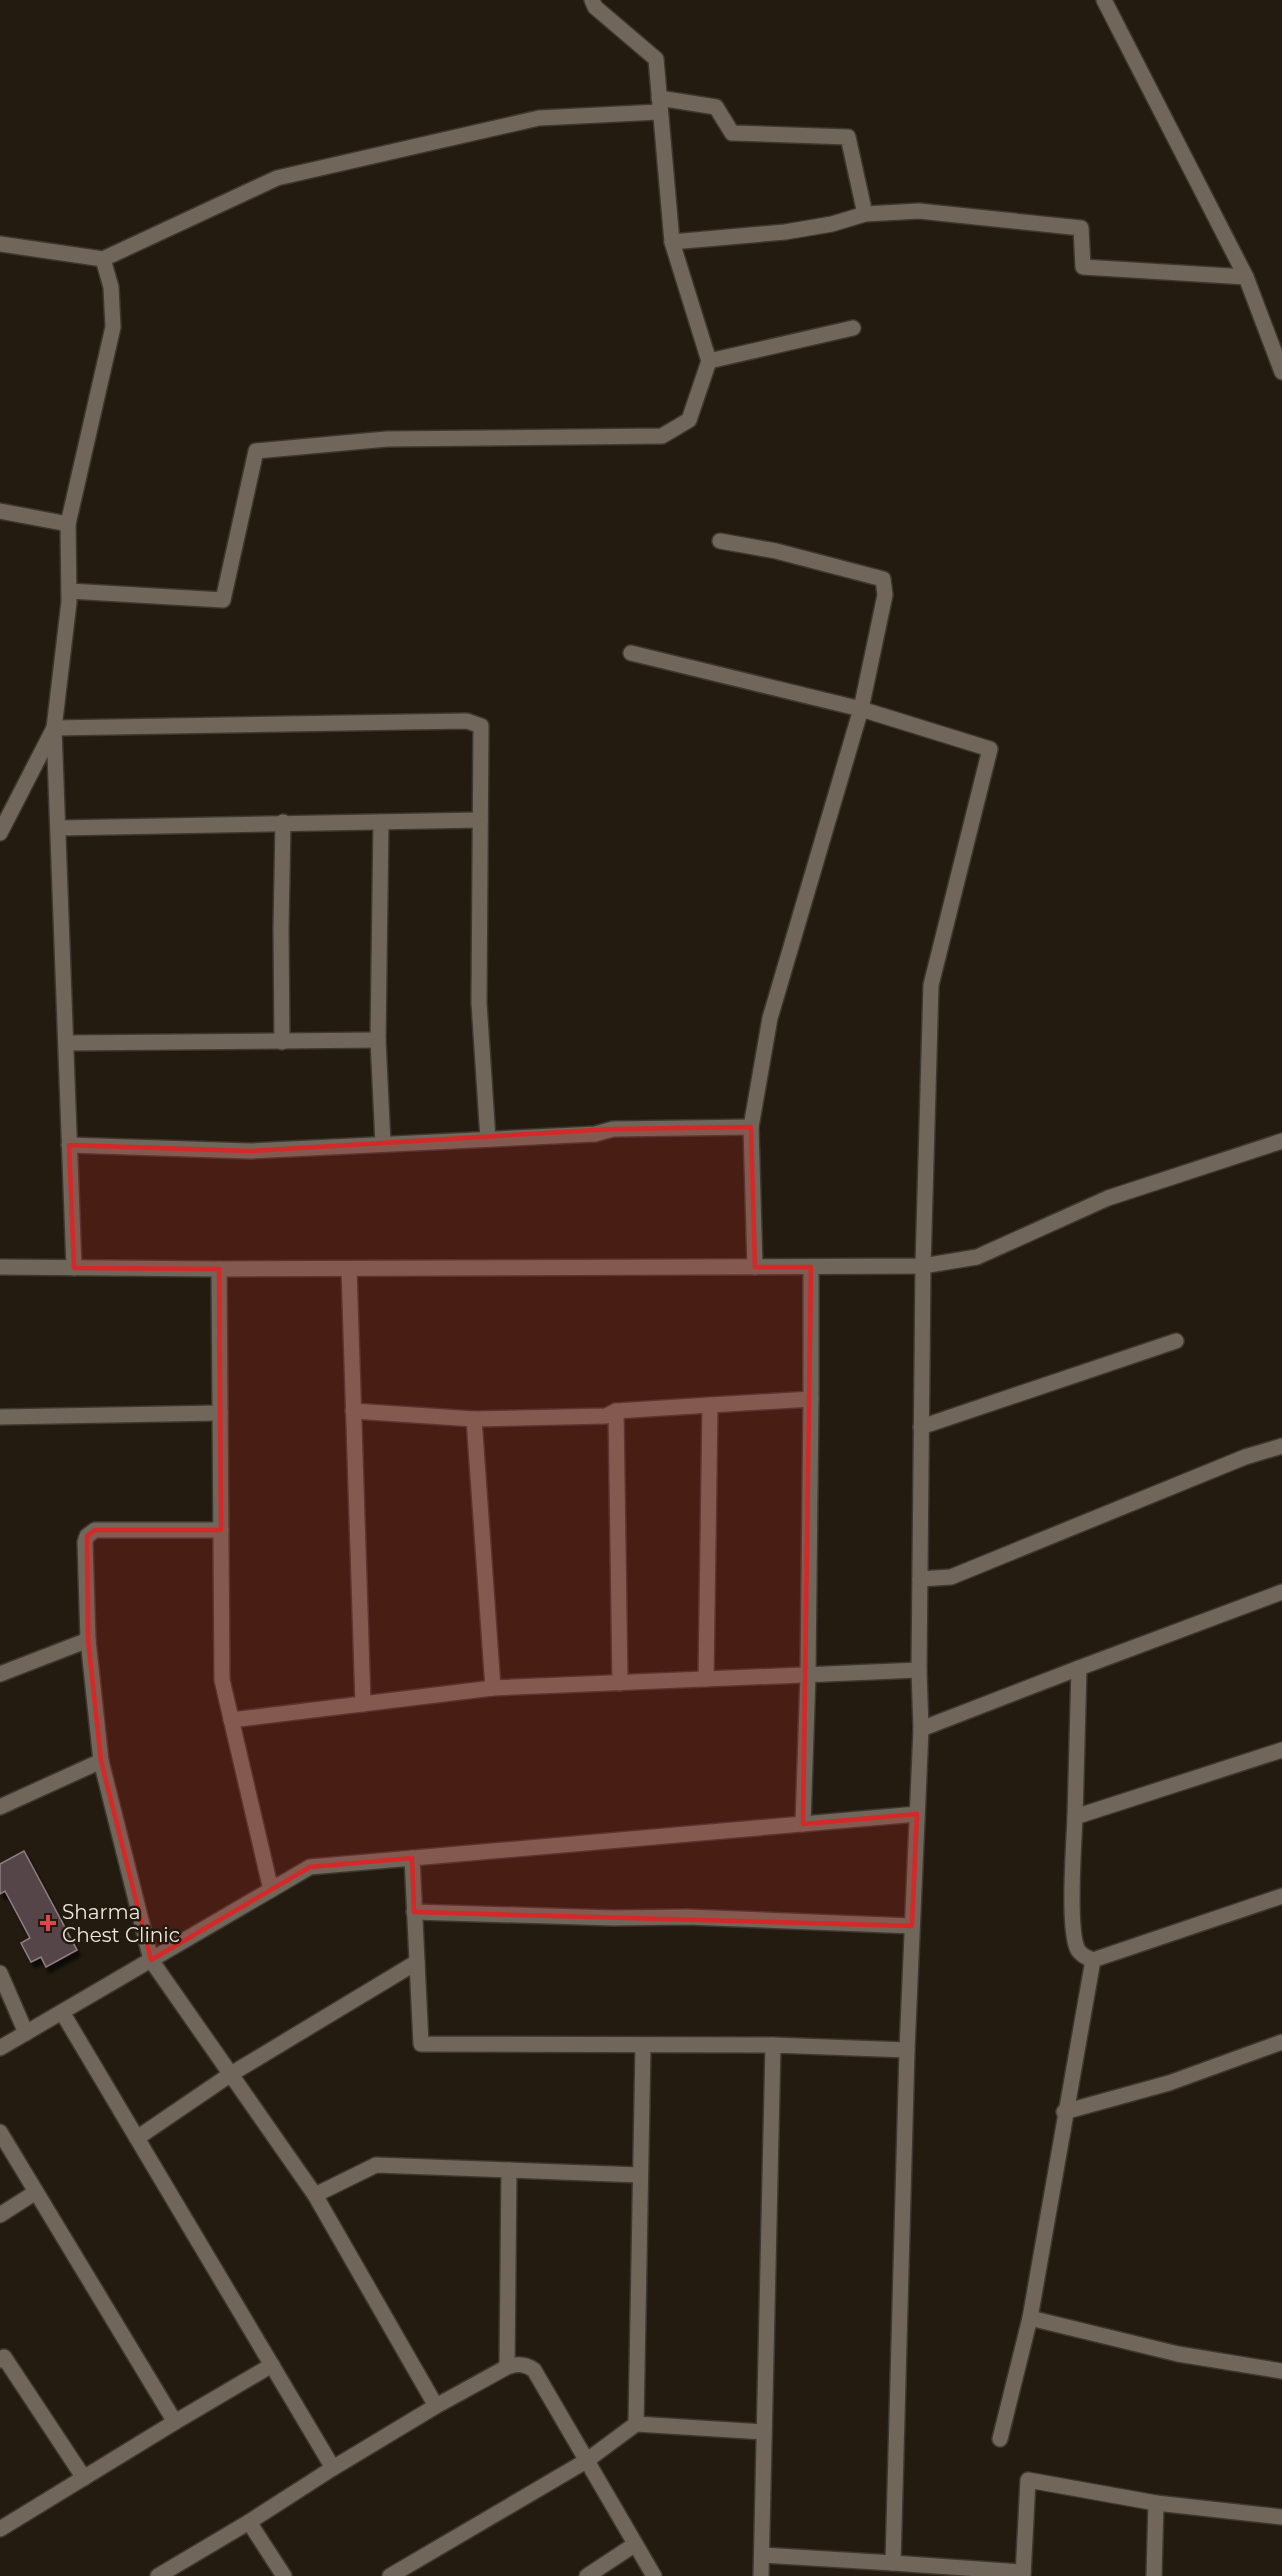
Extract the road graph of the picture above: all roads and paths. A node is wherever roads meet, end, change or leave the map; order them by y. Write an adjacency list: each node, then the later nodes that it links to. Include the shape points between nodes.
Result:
1 (592, 0): 3 (street, via 595,7 656,59)
2 (1107, 1): 8 (street)
3 (659, 105): 4 (street, via 716,107 732,133 848,137); 5 (street); 7 (street, via 539,118 278,178)
4 (865, 214): 5 (street, via 785,232); 8 (street, via 919,211 1081,228 1083,267)
5 (672, 242): 10 (street)
6 (0, 244): 7 (street)
7 (103, 259): 13 (street, via 111,287 113,327)
8 (1246, 277): 11 (street)
9 (853, 328): 10 (street)
10 (709, 361): 15 (street, via 689,420 662,436 387,439 256,451 223,600)
11 (1282, 372)
12 (0, 511): 13 (street)
13 (68, 524): 15 (street)
14 (720, 542): 17 (street, via 776,551 883,579 885,595)
15 (69, 591): 18 (street)
16 (631, 653): 17 (street)
17 (861, 709): 27 (street, via 770,1018); 33 (street, via 990,749 931,985)
18 (54, 728): 19 (street, via 467,721 481,726); 22 (street); 23 (street)
19 (480, 820): 21 (street); 28 (street, via 479,1003)
20 (283, 822): 21 (street); 22 (street); 25 (street)
21 (381, 822): 24 (street)
22 (58, 828): 26 (street)
23 (0, 833)
24 (378, 1040): 25 (street); 30 (street)
25 (282, 1042): 26 (street)
26 (66, 1043): 31 (street)
27 (751, 1127): 28 (street, via 613,1129 595,1134); 35 (street)
28 (488, 1139): 30 (street)
29 (1282, 1141): 33 (street, via 1108,1198 977,1257)
30 (383, 1144): 31 (street, via 250,1151)
31 (69, 1145): 36 (street)
32 (811, 1266): 33 (street); 35 (street); 40 (street)
33 (923, 1266): 47 (street)
34 (0, 1267): 36 (street)
35 (754, 1267): 38 (street)
36 (74, 1268): 37 (street)
37 (219, 1269): 38 (street); 44 (street)
38 (349, 1269): 42 (street)
39 (1176, 1341): 47 (street)
40 (811, 1399): 41 (street); 56 (street)
41 (710, 1405): 43 (street); 57 (street)
42 (354, 1411): 46 (street); 60 (street)
43 (616, 1411): 46 (street, via 606,1416); 58 (street)
44 (220, 1413): 45 (street); 49 (street)
45 (0, 1417)
46 (474, 1419): 59 (street)
47 (921, 1426): 50 (street)
48 (1282, 1446): 50 (street, via 1245,1457 951,1577)
49 (221, 1530): 52 (street, via 95,1530 87,1536); 61 (street, via 222,1680)
50 (920, 1579): 54 (street)
51 (1282, 1592): 53 (street)
52 (88, 1640): 55 (street); 64 (street)
53 (1079, 1668): 62 (street); 67 (street)
54 (919, 1670): 56 (street); 62 (street)
55 (0, 1674)
56 (808, 1675): 57 (street); 68 (street)
57 (706, 1679): 58 (street)
58 (620, 1683): 59 (street)
59 (493, 1688): 60 (street)
60 (363, 1704): 61 (street)
61 (231, 1720): 70 (street)
62 (921, 1729): 66 (street)
63 (1282, 1750): 67 (street)
64 (101, 1761): 65 (street); 74 (street)
65 (0, 1807)
66 (917, 1814): 68 (street); 73 (street)
67 (1075, 1817): 75 (street, via 1072,1930 1079,1951)
68 (802, 1824): 69 (street)
69 (412, 1858): 70 (street, via 310,1867); 72 (street)
70 (271, 1890): 74 (street)
71 (1282, 1896): 75 (street)
72 (414, 1912): 73 (street); 76 (street)
73 (912, 1926): 84 (street)
74 (151, 1960): 78 (street); 85 (street)
75 (1093, 1960): 86 (street)
76 (417, 1962): 81 (street, via 421,2044); 85 (street)
77 (0, 1973): 79 (street)
78 (62, 2012): 79 (street); 88 (street)
79 (26, 2033): 83 (street)
80 (1282, 2042): 86 (street, via 1169,2083)
81 (643, 2045): 82 (street); 90 (street)
82 (773, 2045): 84 (street); 102 (street)
83 (0, 2048)
84 (907, 2050): 113 (street)
85 (231, 2074): 88 (street); 92 (street)
86 (1065, 2112): 94 (street)
87 (0, 2132): 91 (street)
88 (137, 2138): 96 (street)
89 (509, 2170): 90 (street); 92 (street, via 376,2165); 97 (street)
90 (640, 2175): 101 (street)
91 (36, 2192): 93 (street); 100 (street)
92 (315, 2195): 99 (street)
93 (0, 2215)
94 (1030, 2318): 98 (street, via 1178,2354); 103 (street)
95 (1, 2356): 106 (street)
96 (272, 2365): 100 (street); 105 (street)
97 (507, 2367): 99 (street); 104 (street, via 522,2364 534,2370)
98 (1282, 2371)
99 (436, 2406): 105 (street)
100 (175, 2422): 106 (street)
101 (636, 2424): 102 (street); 104 (street)
102 (764, 2432): 112 (street)
103 (1000, 2439)
104 (586, 2461): 111 (street); 117 (street)
105 (333, 2468): 109 (street)
106 (84, 2478): 110 (street)
107 (1156, 2503): 108 (street); 114 (street, via 1029,2480); 121 (street)
108 (1282, 2517)
109 (249, 2522): 115 (street); 116 (street)
110 (0, 2529)
111 (634, 2545): 118 (street); 119 (street)
112 (762, 2555): 113 (street); 120 (street)
113 (893, 2563): 114 (street)
114 (1023, 2574)
115 (161, 2575)
116 (284, 2576)
117 (390, 2576)
118 (587, 2576)
119 (654, 2576)
120 (761, 2576)
121 (1154, 2576)

